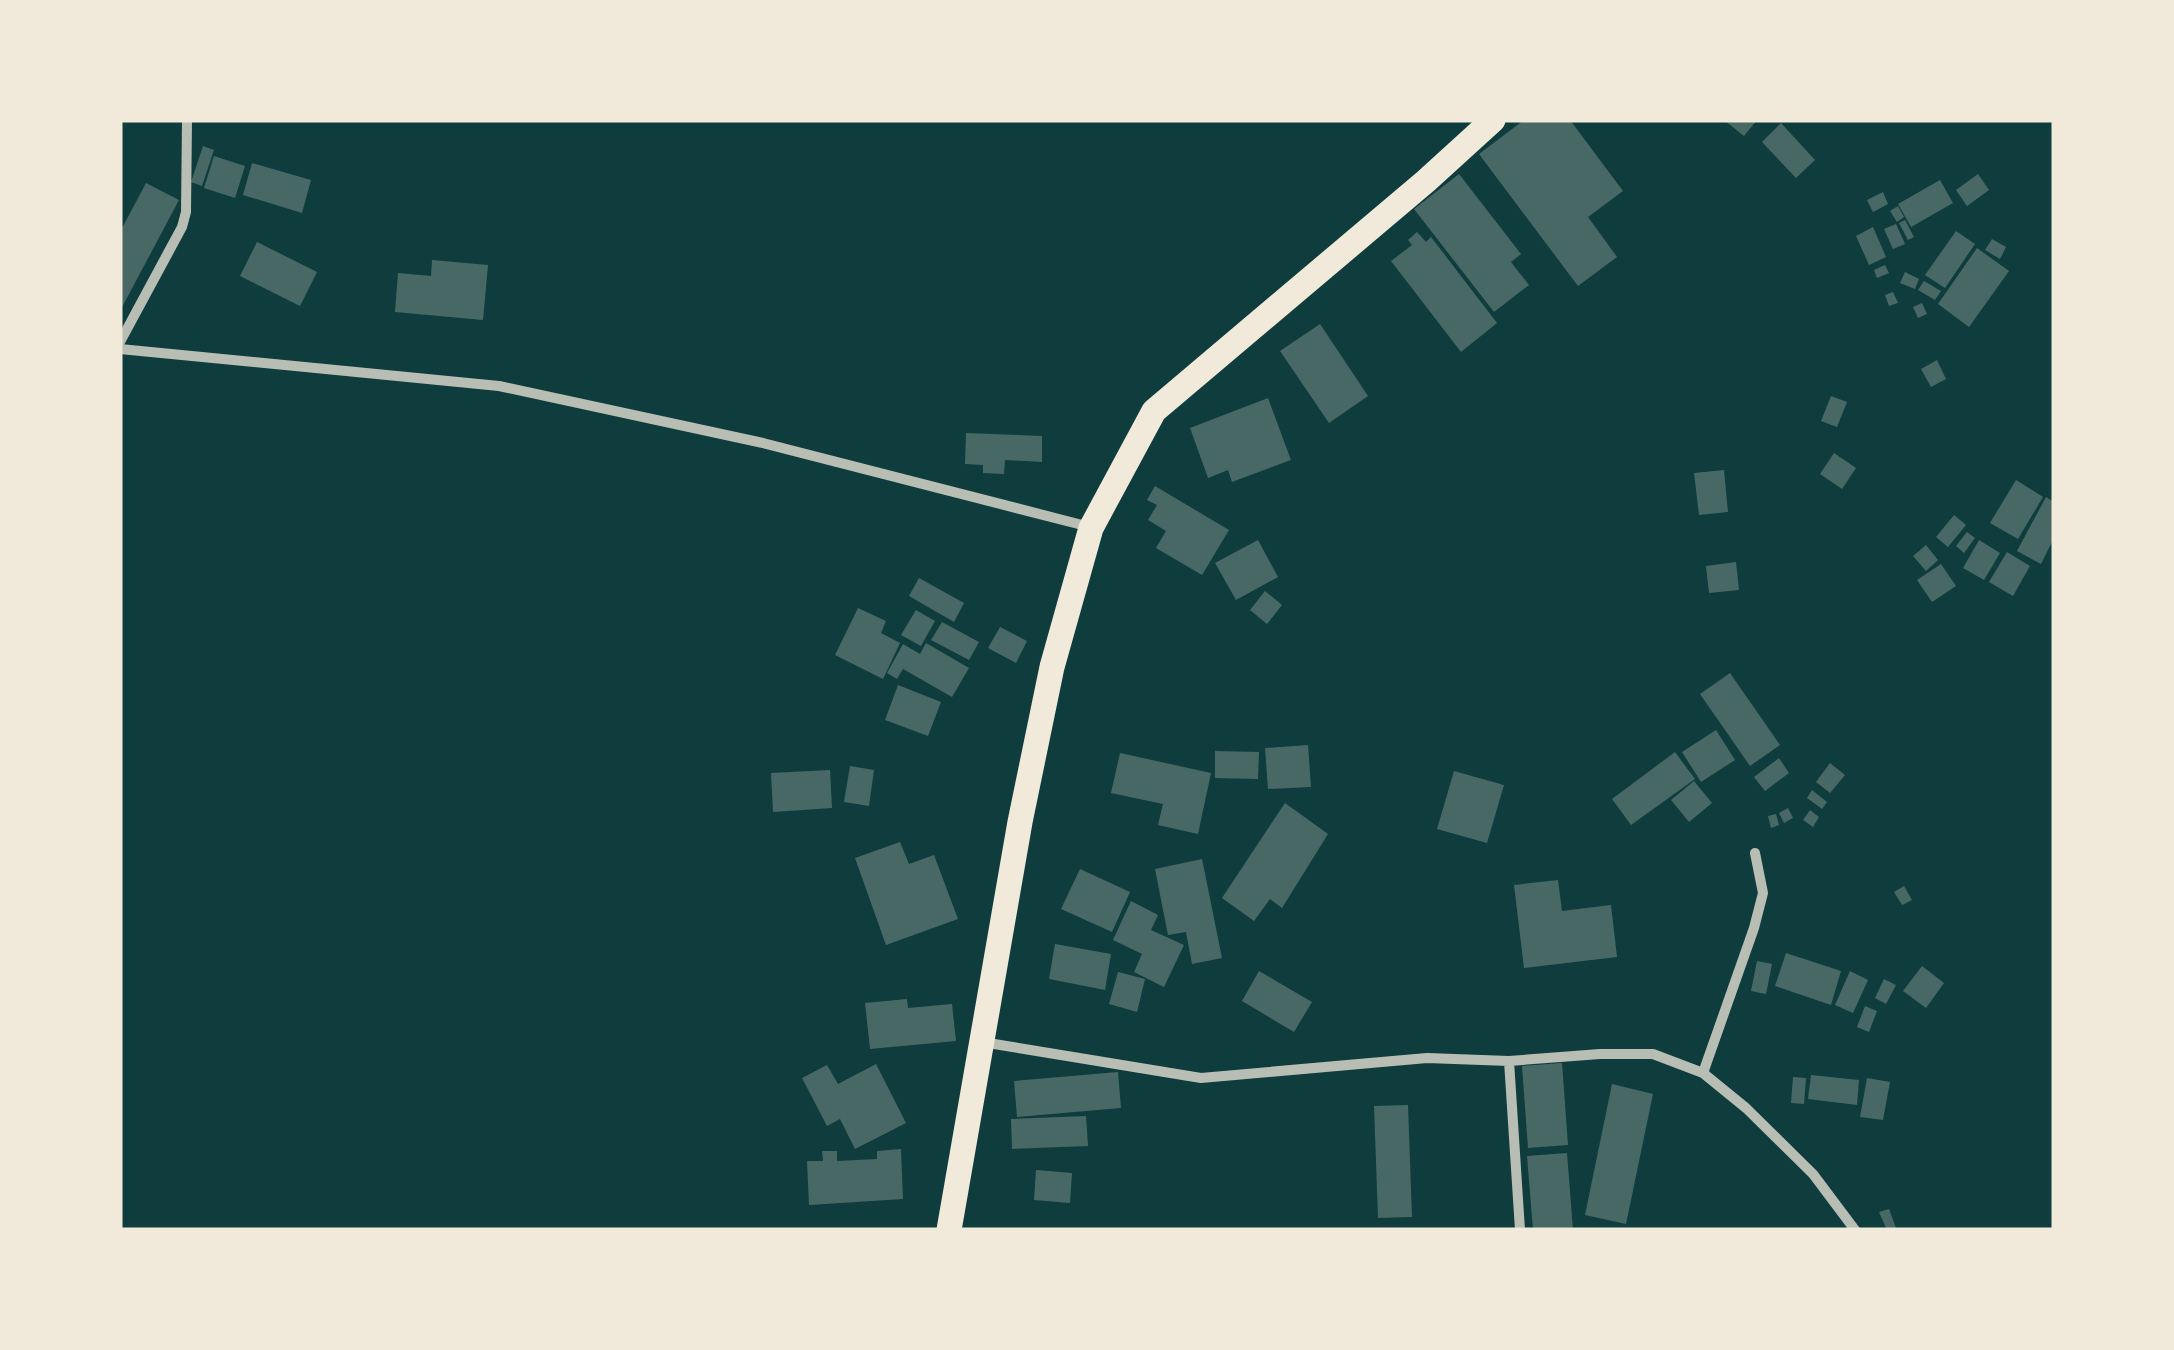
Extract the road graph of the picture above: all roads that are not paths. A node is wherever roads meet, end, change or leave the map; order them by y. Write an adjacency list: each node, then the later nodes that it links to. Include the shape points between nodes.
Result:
1 (187, 120): 3 (street, via 182,226)
2 (1493, 120): 4 (main road, via 1154,411)
3 (120, 345): 4 (street, via 499,386 763,443)
4 (1091, 528): 6 (main road, via 1052,667)
5 (1755, 853): 8 (street, via 1763,893)
6 (981, 1042): 7 (street, via 1201,1078 1427,1058); 9 (main road)
7 (1509, 1061): 8 (street, via 1653,1054); 10 (street)
8 (1702, 1073): 11 (street, via 1813,1174)
9 (949, 1230)
10 (1520, 1230)
11 (1855, 1230)

